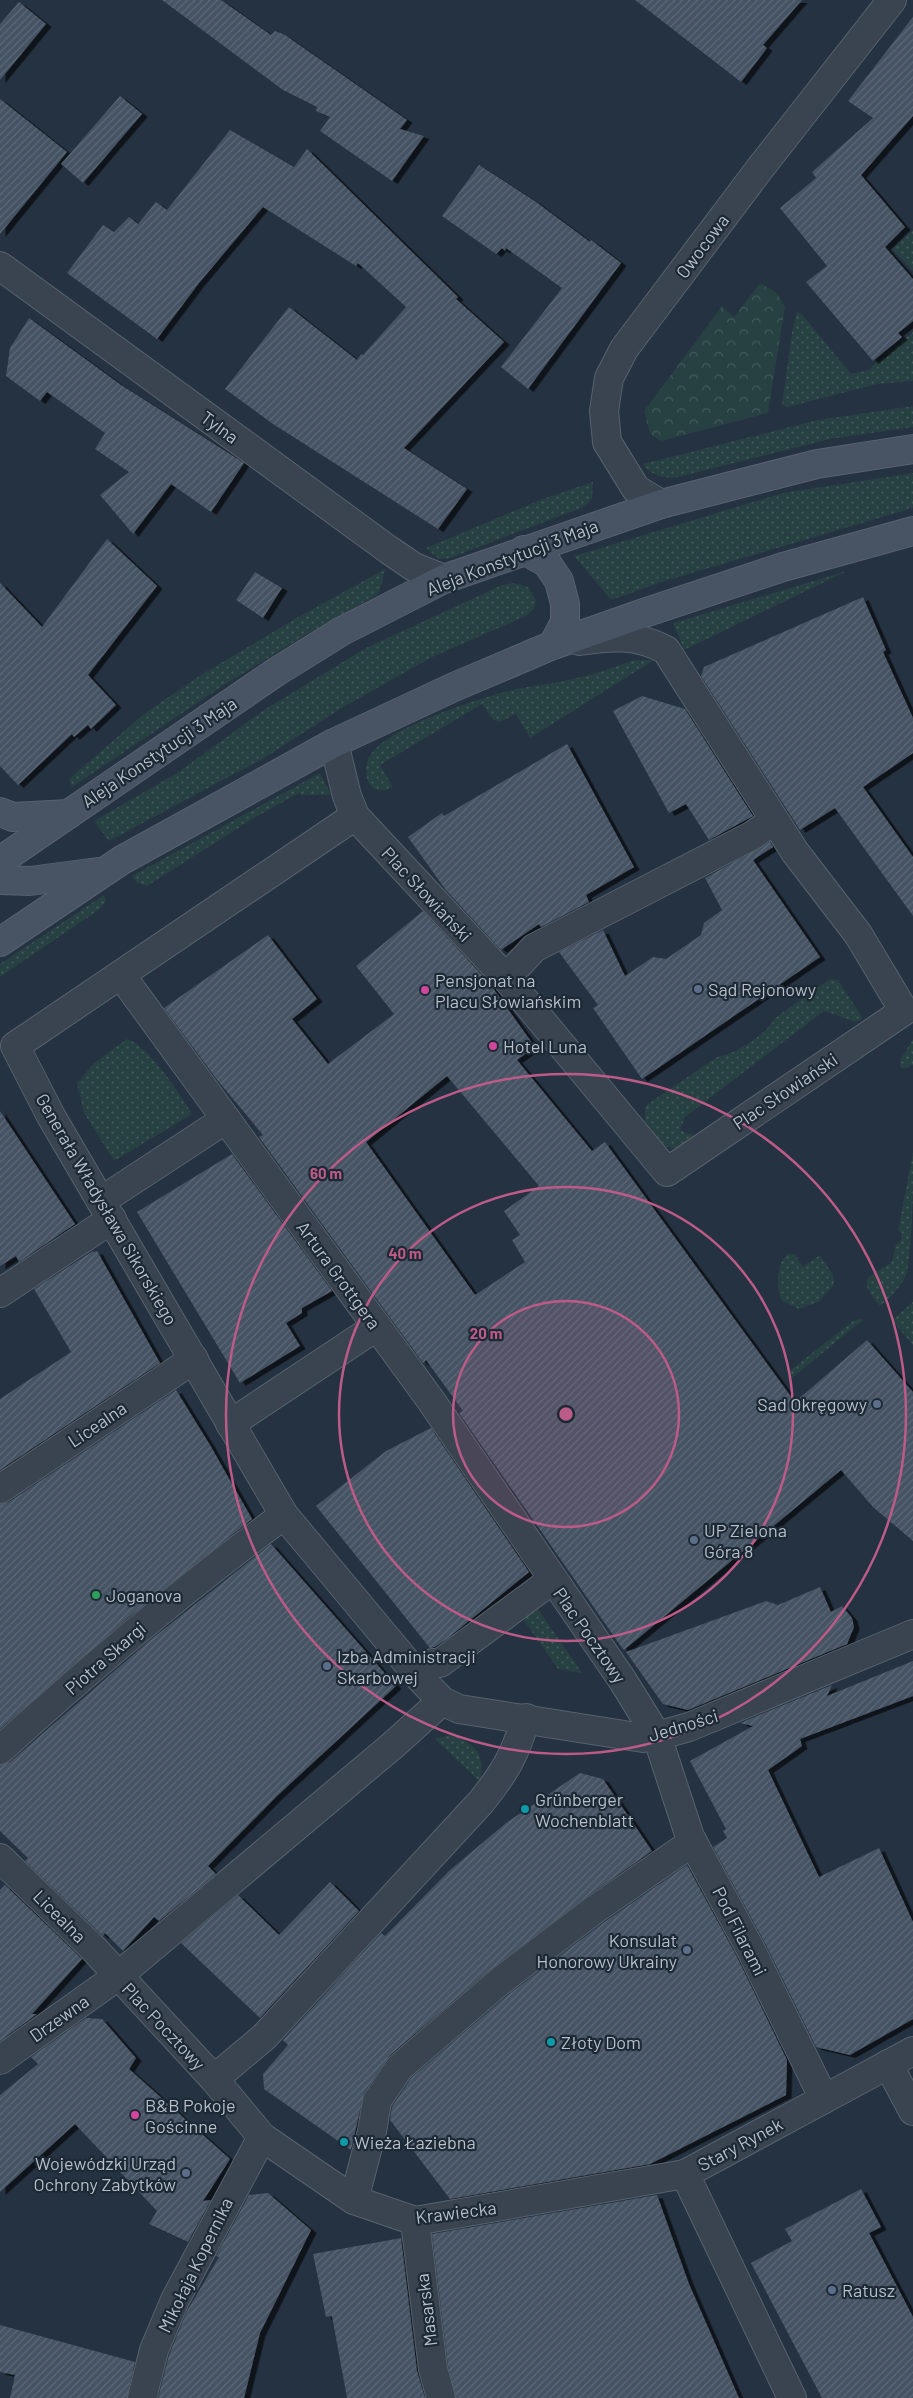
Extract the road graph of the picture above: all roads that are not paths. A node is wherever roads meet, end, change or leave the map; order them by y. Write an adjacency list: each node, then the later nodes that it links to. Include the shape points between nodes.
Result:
1 (892, 0): 4 (street, Owocowa, via 624,349 609,378 604,411 607,442 636,489)
2 (0, 266): 7 (street, Tylna, via 389,550 414,567)
3 (913, 449): 4 (main road, Aleja Konstytucji 3 Maja, via 817,464)
4 (661, 504): 6 (main road, Aleja Konstytucji 3 Maja)
5 (913, 531): 8 (main road, via 783,567)
6 (524, 550): 7 (main road, Aleja Konstytucji 3 Maja); 8 (main road, via 547,563 558,581 565,604 565,622)
7 (444, 579): 11 (main road, Aleja Konstytucji 3 Maja, via 342,631 276,672)
8 (553, 645): 9 (main road, via 454,686); 13 (street, Plac Słowiański, via 602,637 625,637 648,641 666,650)
9 (334, 743): 12 (street, Plac Słowiański); 15 (main road)
10 (0, 812): 11 (main road, via 13,817)
11 (68, 814): 14 (main road, Aleja Konstytucji 3 Maja)
12 (355, 816): 18 (street, Generała Władysława Sikorskiego); 19 (street, Plac Słowiański)
13 (774, 820): 19 (street, via 753,835 534,948); 19 (street, Plac Słowiański, via 858,934 904,1011 667,1172)
14 (0, 861)
15 (104, 871): 16 (main road, via 30,881); 17 (main road)
16 (0, 880)
17 (0, 942)
18 (121, 975): 20 (street, Artura Grottgera); 21 (street, Generała Władysława Sikorskiego, via 15,1046)
19 (506, 978)
20 (226, 1119): 21 (street); 23 (street, Artura Grottgera)
21 (106, 1210): 22 (street); 24 (street, Generała Władysława Sikorskiego)
22 (0, 1293)
23 (374, 1324): 25 (street); 28 (street, Artura Grottgera, via 432,1402)
24 (194, 1359): 25 (street, Generała Władysława Sikorskiego); 26 (street, Licealna)
25 (230, 1424): 27 (street, Generała Władysława Sikorskiego)
26 (0, 1488)
27 (284, 1514): 31 (street, Generała Władysława Sikorskiego); 34 (street, Piotra Skargi, via 112,1650)
28 (552, 1580): 30 (street, Plac Pocztowy, via 440,1663); 33 (street, Plac Pocztowy, via 642,1712)
29 (913, 1634): 33 (street, Jedności, via 689,1727)
30 (433, 1664)
31 (442, 1701): 32 (street, Jedności, via 459,1709); 37 (street, Plac Pocztowy)
32 (526, 1718): 33 (street, Jedności, via 642,1738); 41 (street, Plac Pocztowy, via 504,1774 482,1802 264,2037)
33 (661, 1749): 35 (street, Pod Filarami)
34 (0, 1750)
35 (693, 1842): 42 (street, Pod Filarami); 46 (street, via 594,1910 515,1970 399,2068 377,2102)
36 (0, 1858): 37 (street, Licealna)
37 (118, 1976): 39 (street, Drzewna); 41 (street, Plac Pocztowy)
38 (913, 2051): 40 (street, Stary Rynek)
39 (0, 2060)
40 (888, 2064): 42 (street, Stary Rynek); 43 (street)
41 (214, 2079): 44 (street, Krawiecka)
42 (824, 2099): 45 (street, Stary Rynek)
43 (913, 2111)
44 (262, 2137): 46 (street, Krawiecka); 48 (street, Mikołaja Kopernika, via 175,2300 154,2350)
45 (685, 2174): 47 (street, Krawiecka); 50 (street, Stary Rynek)
46 (354, 2200): 47 (street, Krawiecka)
47 (415, 2221): 49 (street, Masarska, via 433,2369)
48 (142, 2398)
49 (441, 2398)
50 (792, 2398)

